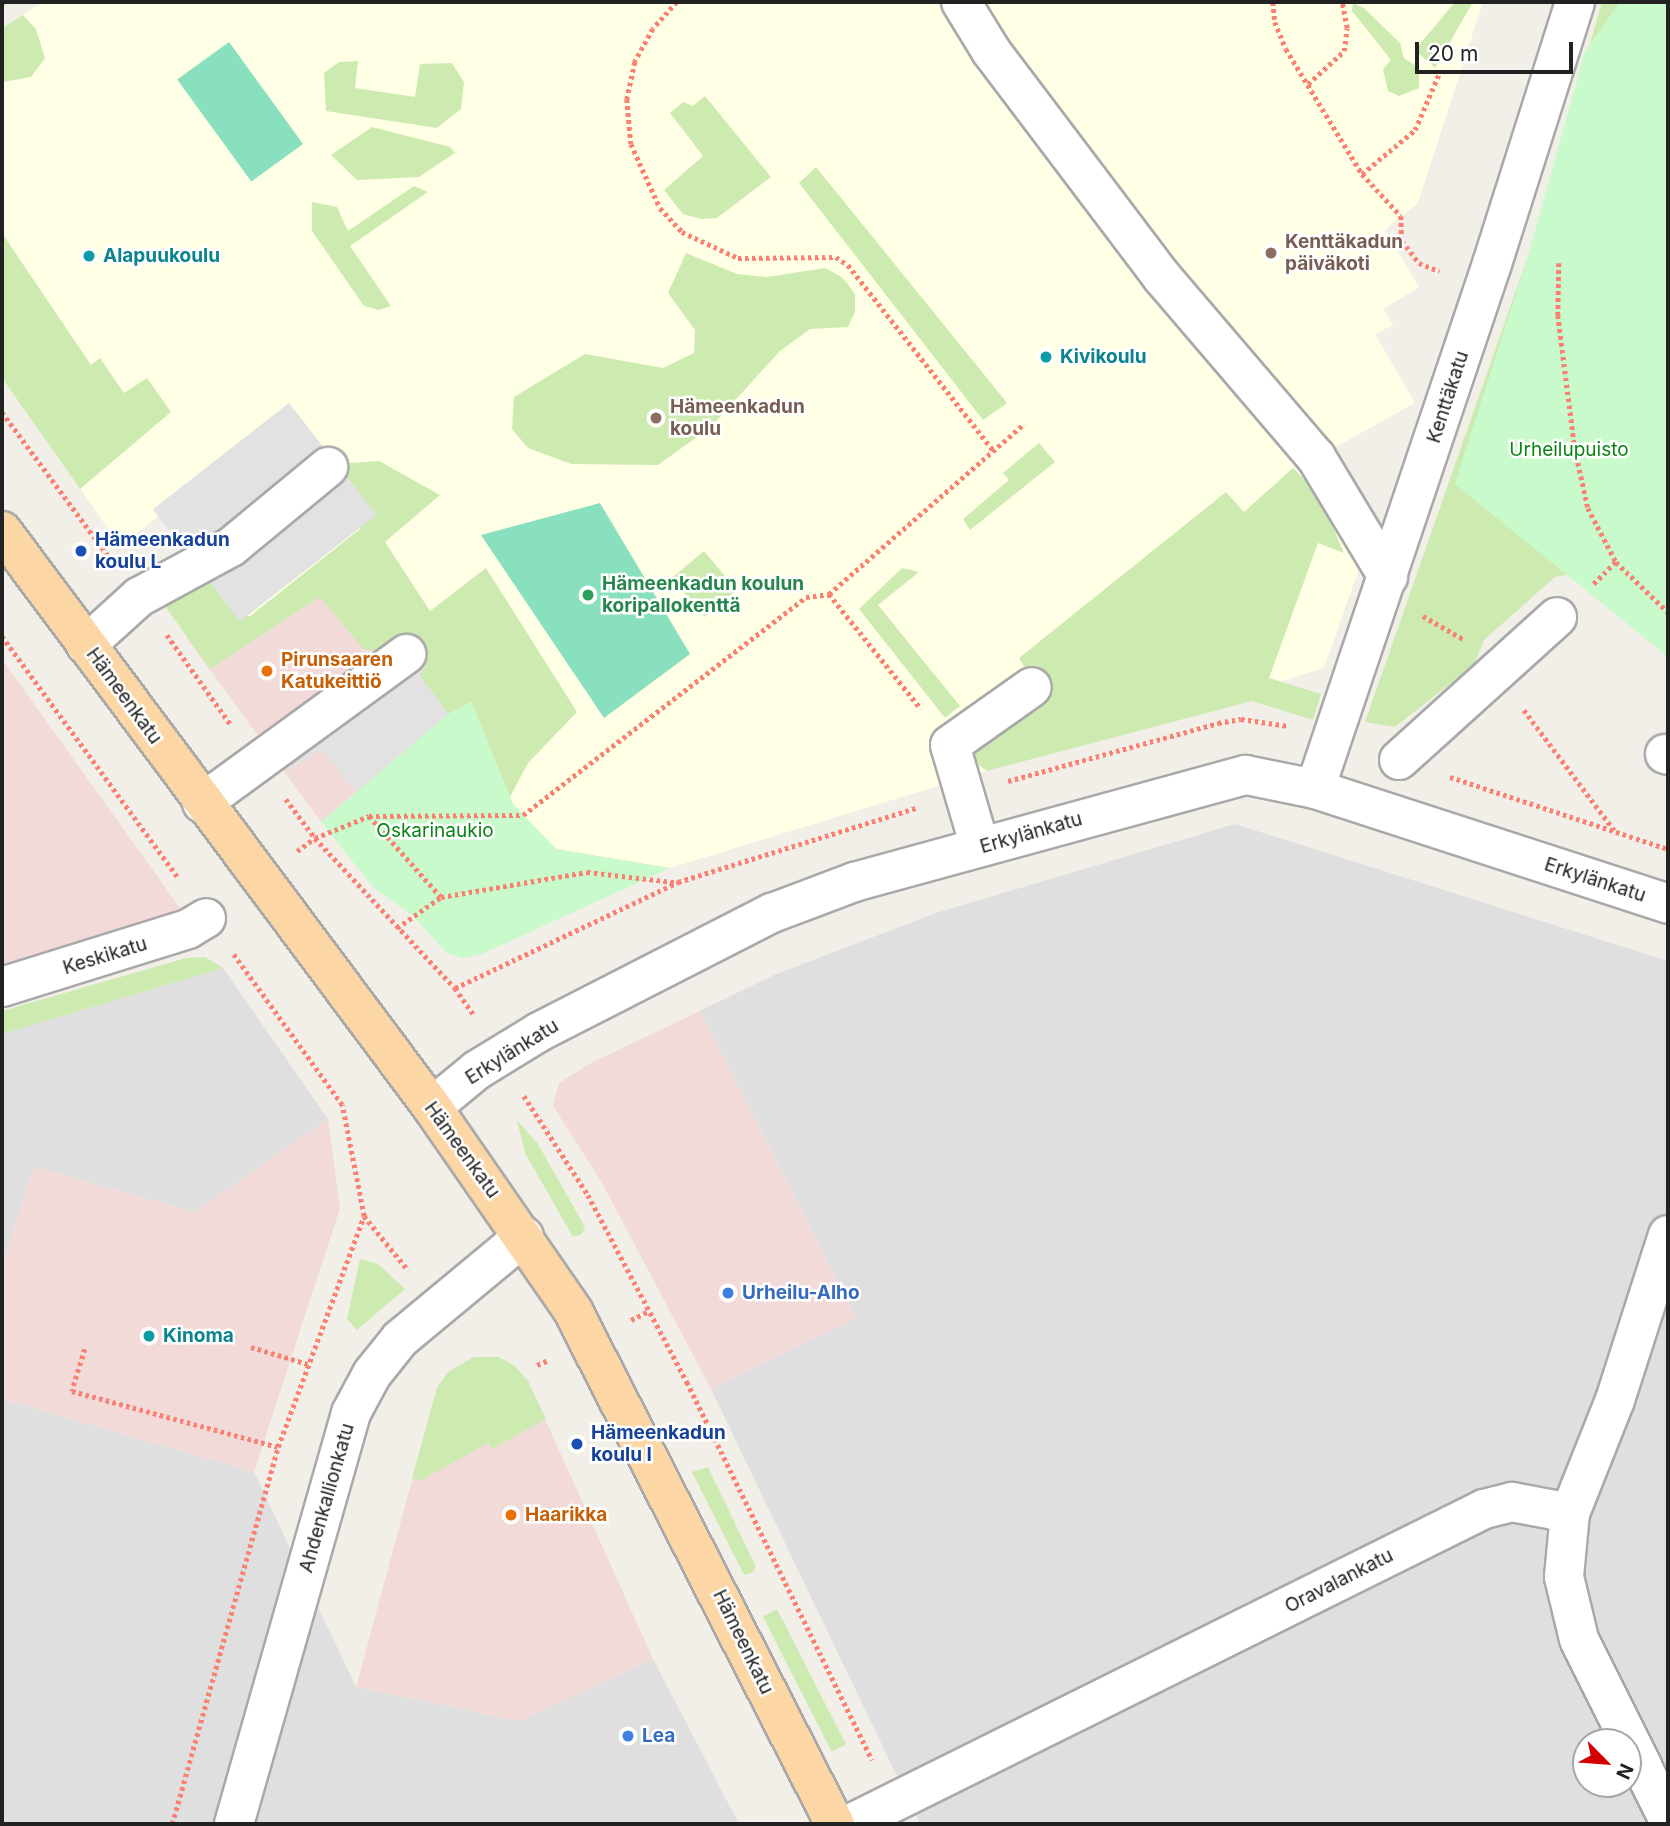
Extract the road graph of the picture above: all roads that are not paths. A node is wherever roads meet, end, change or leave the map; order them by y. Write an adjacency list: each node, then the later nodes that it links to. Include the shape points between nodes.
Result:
1 (961, 2): 5 (street, via 991,51 1162,277 1316,457)
2 (1575, 2): 5 (street, Kenttäkatu)
3 (328, 467): 7 (street, via 231,547 139,597)
4 (2, 531): 7 (main road, Hämeenkatu)
5 (1388, 576): 11 (street, Kenttäkatu)
6 (1557, 617): 10 (street)
7 (86, 645): 12 (main road, Hämeenkatu)
8 (406, 654): 12 (street)
9 (1032, 687): 13 (street, via 950,745)
10 (1399, 760)
11 (1315, 789): 13 (street, Erkylänkatu, via 1246,775); 14 (street, Erkylänkatu)
12 (202, 803): 17 (main road, Hämeenkatu)
13 (980, 847): 17 (street, Erkylänkatu, via 854,881 772,913 539,1032 477,1070)
14 (1668, 904)
15 (206, 918): 16 (street, Keskikatu, via 188,929)
16 (2, 987)
17 (432, 1107): 19 (main road, Hämeenkatu)
18 (1668, 1235): 20 (street, via 1615,1400)
19 (524, 1236): 22 (street, Ahdenkallionkatu, via 400,1339 372,1374 351,1413); 23 (main road, Hämeenkatu, via 591,1340)
20 (1570, 1513): 21 (street, via 1564,1577 1579,1639); 24 (street, Oravalankatu, via 1512,1502 1484,1509)
21 (1668, 1818)
22 (234, 1824)
23 (835, 1824)
24 (850, 1824)

